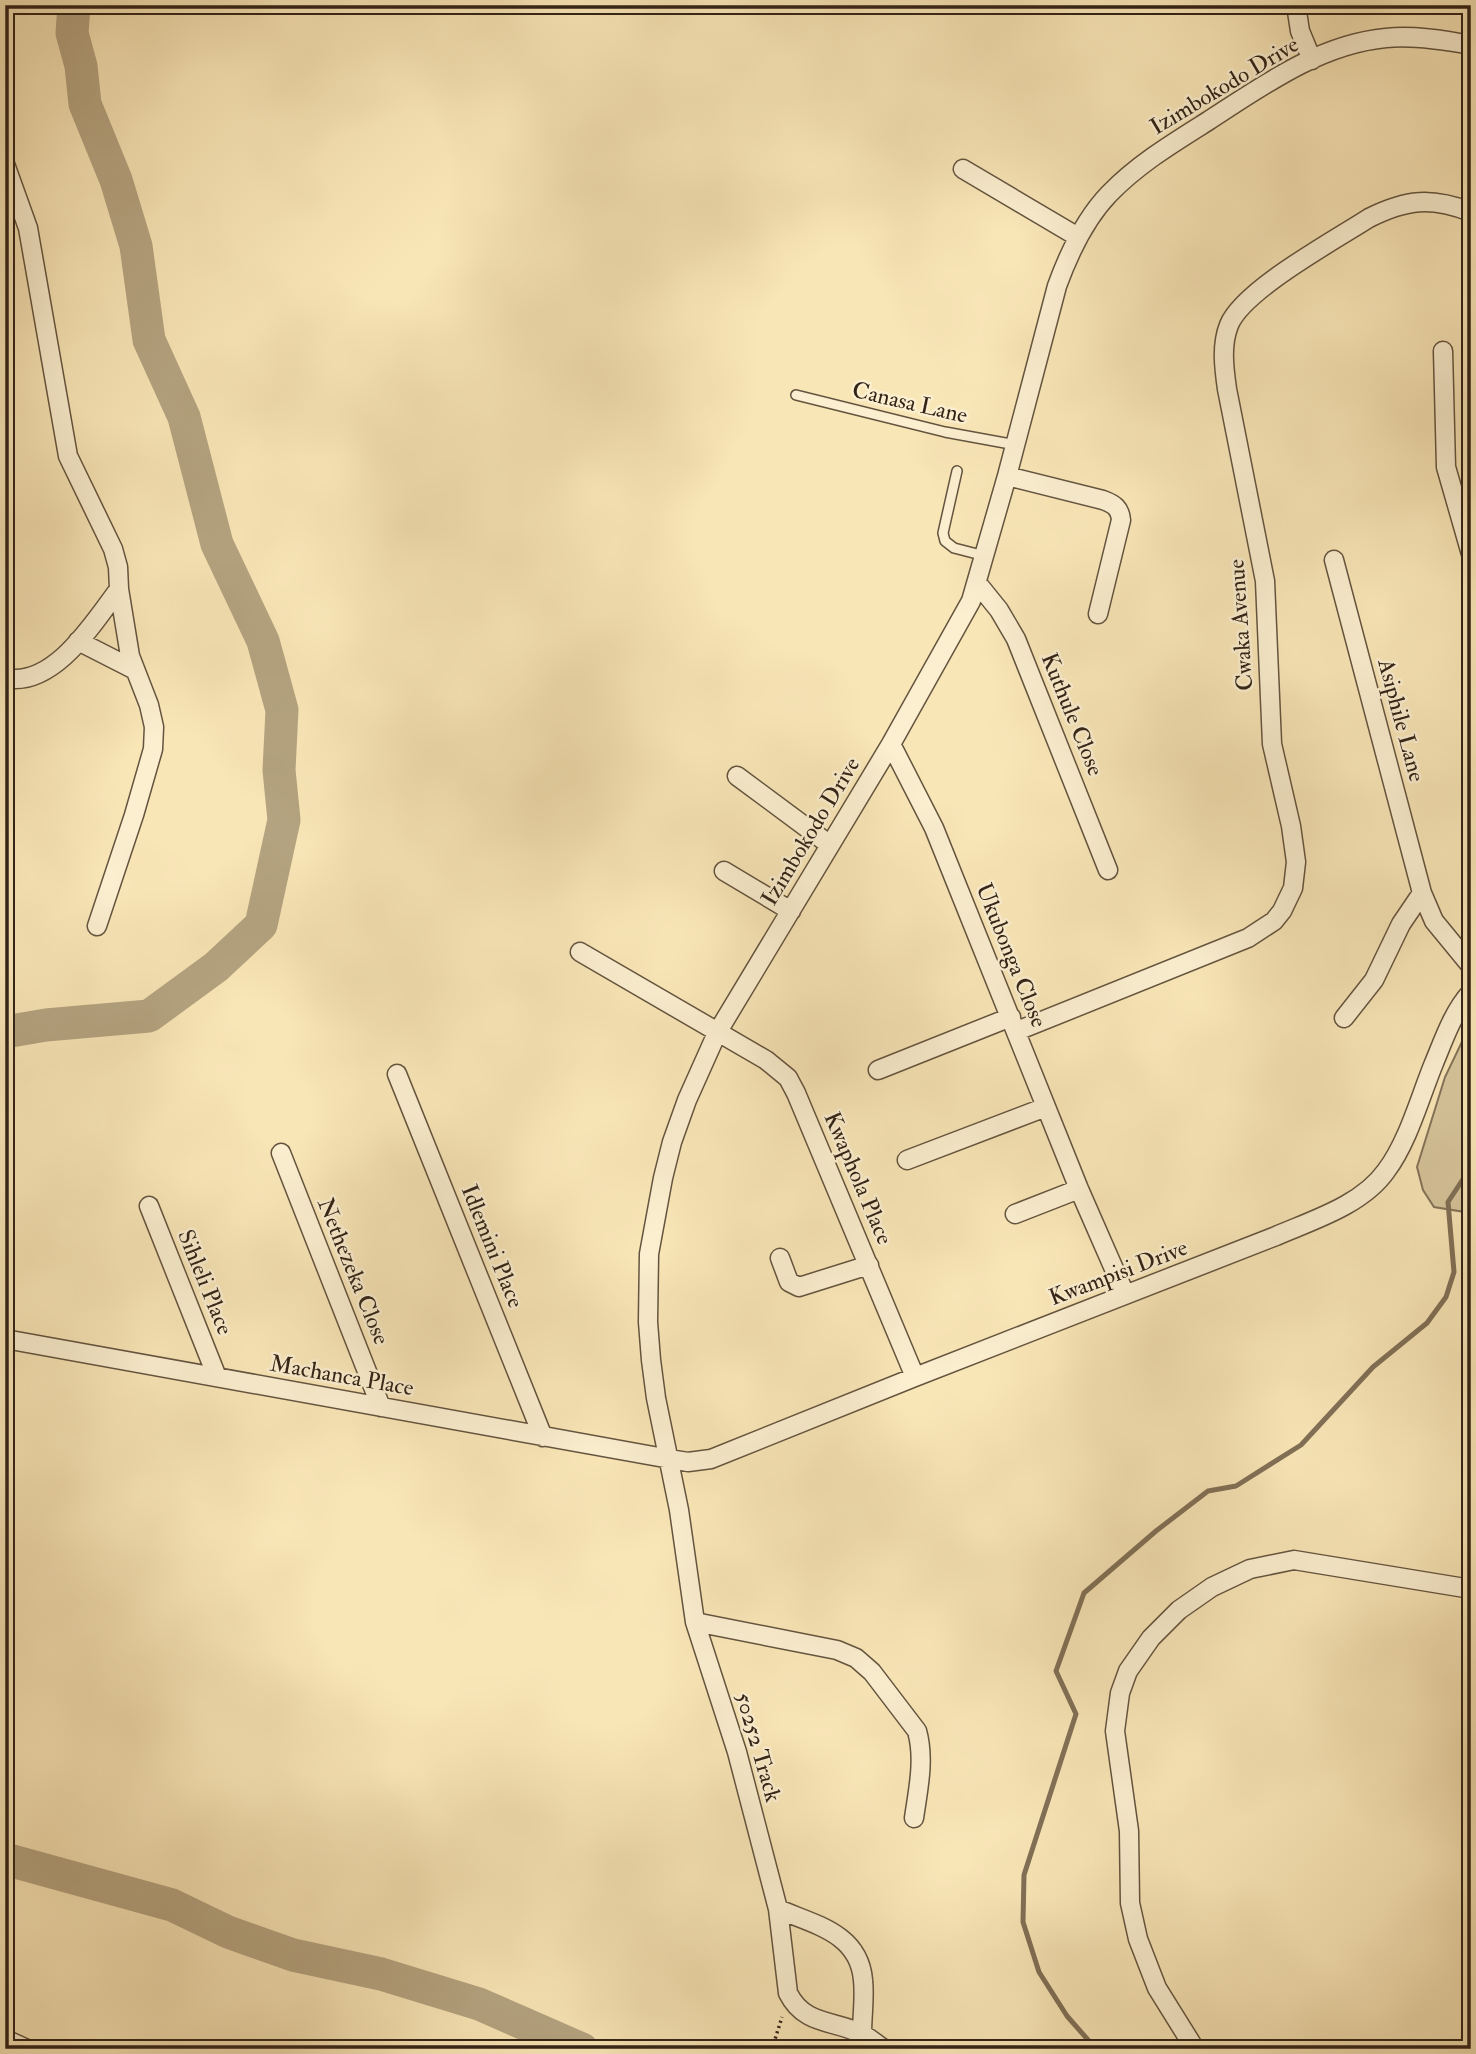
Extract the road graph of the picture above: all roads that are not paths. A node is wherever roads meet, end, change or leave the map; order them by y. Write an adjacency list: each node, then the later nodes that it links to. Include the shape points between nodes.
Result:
1 (1296, 5): 3 (street)
2 (1471, 45): 3 (street, Izimbokodo Drive, via 1386,38 1349,45)
3 (1312, 60): 7 (street, Izimbokodo Drive, via 1232,105 1130,174 1107,195)
4 (5, 164): 17 (street, via 28,228 68,456 113,549)
5 (963, 169): 7 (street)
6 (1471, 212): 34 (street, Cwaka Avenue, via 1418,201 1385,210 1260,288 1228,326 1227,389 1265,581 1272,744 1296,862 1289,900 1274,921 1248,938)
7 (1078, 237): 10 (street, Izimbokodo Drive, via 1057,286)
8 (1443, 351): 13 (street, via 1446,467)
9 (796, 395): 10 (lane, Canasa Lane)
10 (1016, 445): 12 (street, Izimbokodo Drive)
11 (957, 471): 14 (lane, via 945,541)
12 (1007, 476): 14 (street, Izimbokodo Drive); 18 (street, via 1103,500 1118,510 1121,520)
13 (1471, 554)
14 (985, 556): 16 (street, Izimbokodo Drive)
15 (1334, 560): 27 (street, Asiphile Lane)
16 (978, 584): 22 (street, Izimbokodo Drive); 25 (street, Kuthule Close, via 1016,639)
17 (119, 589): 19 (street); 20 (street)
18 (1098, 614)
19 (78, 641): 20 (street); 21 (street, via 40,674)
20 (133, 669): 29 (street, via 149,705 153,749)
21 (5, 678)
22 (891, 744): 24 (street, Izimbokodo Drive); 34 (street, Ukubonga Close, via 934,828)
23 (737, 776): 24 (street)
24 (830, 845): 28 (street, Izimbokodo Drive)
25 (1108, 870)
26 (724, 871): 28 (street)
27 (1422, 893): 31 (street, Asiphile Lane, via 1434,921); 33 (street, via 1374,980)
28 (790, 911): 35 (street, Izimbokodo Drive)
29 (97, 926)
30 (580, 952): 35 (street, Kwaphola Place)
31 (1471, 965)
32 (1471, 992): 46 (street, Kwampisi Drive, via 1448,1027 1387,1171 1362,1194 1320,1217)
33 (1344, 1018)
34 (1014, 1024): 36 (street, Cwaka Avenue); 38 (street, Ukubonga Close)
35 (717, 1033): 45 (street, Kwaphola Place, via 788,1078); 52 (street, Izimbokodo Drive, via 672,1142 649,1254 651,1360)
36 (878, 1070)
37 (397, 1074): 51 (street, Idlemini Place)
38 (1046, 1107): 40 (street); 41 (street, Ukubonga Close)
39 (281, 1153): 50 (street, Nethezeka Close)
40 (907, 1160)
41 (1079, 1188): 43 (street); 46 (street, Ukubonga Close)
42 (149, 1206): 48 (street, Sihleli Place)
43 (1015, 1214)
44 (780, 1258): 45 (street, via 789,1282 800,1287)
45 (869, 1265): 49 (street, Kwaphola Place)
46 (1125, 1294): 49 (street, Kwampisi Drive)
47 (5, 1339): 48 (street, Machanca Place)
48 (217, 1377): 50 (street, Machanca Place)
49 (915, 1377): 52 (street, Kwampisi Drive, via 711,1459)
50 (381, 1407): 51 (street, Machanca Place)
51 (543, 1437): 52 (street, Machanca Place)
52 (670, 1459): 54 (street, 50252 Track)
53 (1471, 1589): 61 (street, via 1294,1560 1229,1577 1192,1599 1163,1624 1137,1656 1120,1693 1115,1731 1129,1831 1130,1903 1157,1988)
54 (695, 1622): 55 (street, via 837,1650 864,1663 916,1731 920,1775); 56 (street, 50252 Track, via 737,1752)
55 (914, 1818)
56 (778, 1909): 57 (street, 50252 Track, via 788,1993 794,2005 809,2016); 57 (street, via 849,1942 863,1980)
57 (862, 2034): 60 (street)
58 (5, 2039): 59 (street)
59 (27, 2049)
60 (884, 2049)
61 (1195, 2049)

